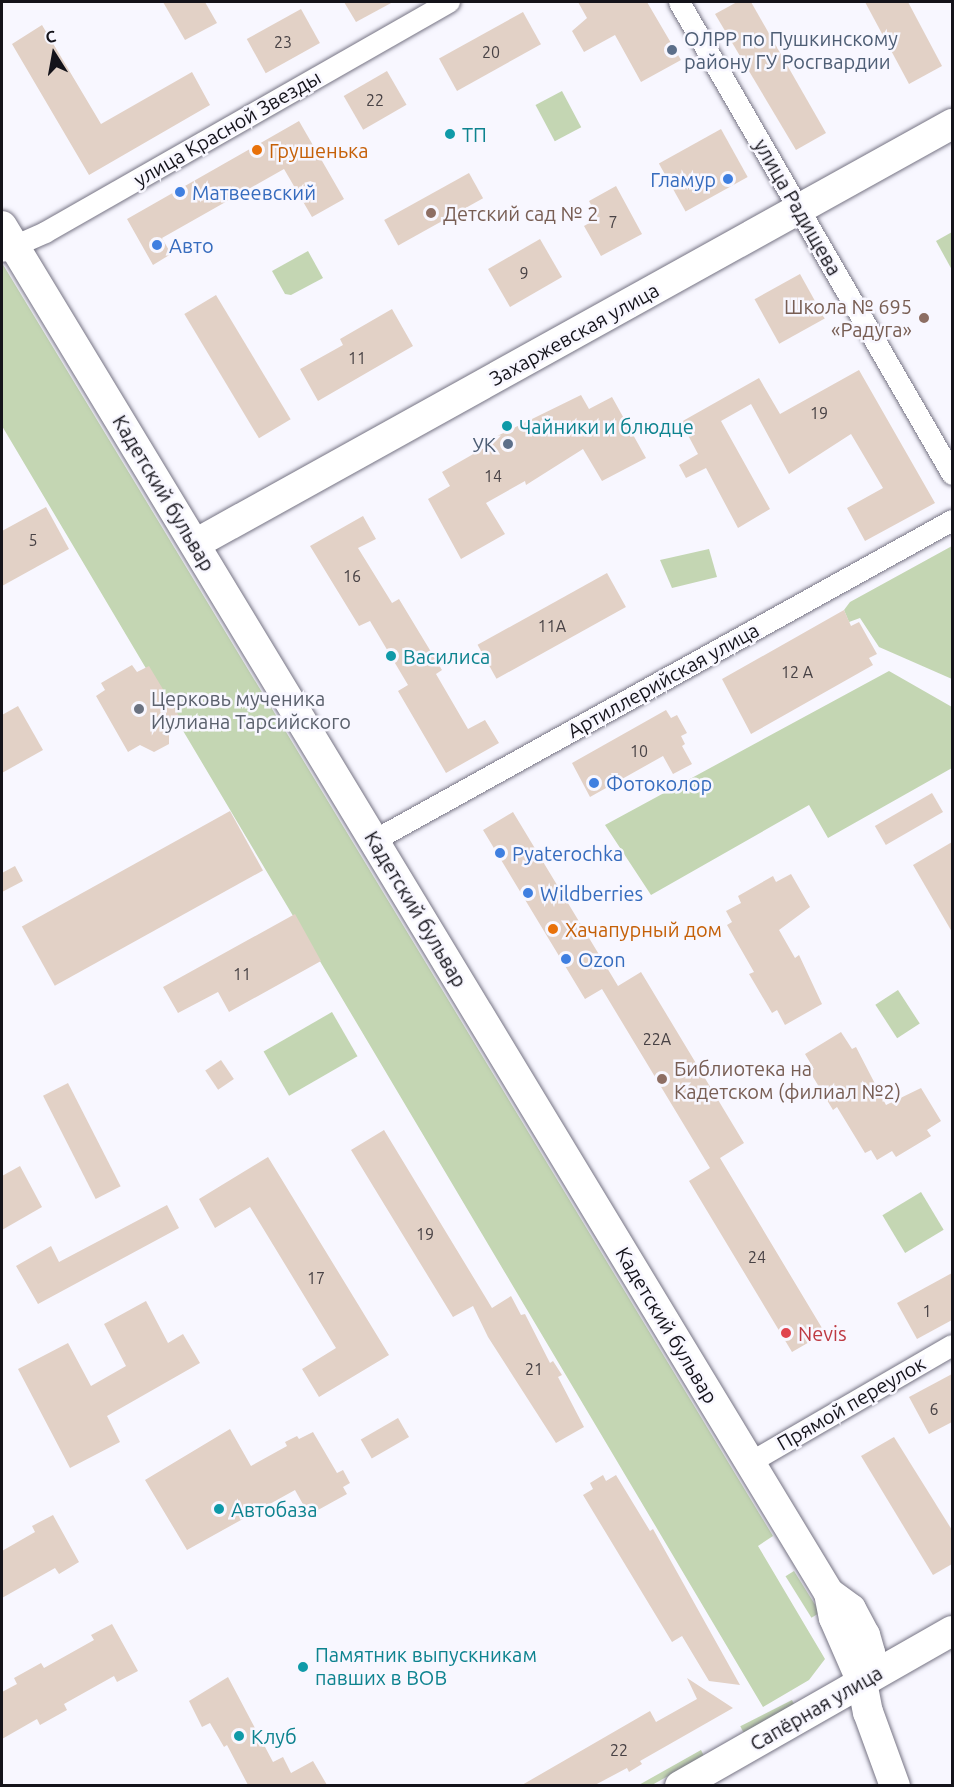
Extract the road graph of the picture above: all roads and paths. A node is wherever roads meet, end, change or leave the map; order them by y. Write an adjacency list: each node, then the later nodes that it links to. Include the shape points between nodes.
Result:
1 (449, 2): 5 (street, улица Красной Звезды, via 45,232)
2 (679, 2): 4 (street, улица Радищева)
3 (952, 124): 4 (street, Захаржевская улица)
4 (799, 210): 6 (street, улица Радищева); 8 (street, Захаржевская улица)
5 (5, 241): 8 (street, Кадетский бульвар)
6 (952, 474)
7 (952, 520): 9 (street, Артиллерийская улица)
8 (195, 544): 9 (street, Кадетский бульвар)
9 (374, 840): 11 (street, Кадетский бульвар)
10 (952, 1345): 11 (street, Прямой переулок)
11 (750, 1462): 13 (street, Кадетский бульвар, via 829,1593 851,1609 865,1635 870,1653)
12 (952, 1631): 13 (street, Сапёрная улица)
13 (862, 1682): 14 (street, Сапёрная улица); 15 (street, via 868,1712)
14 (680, 1785)
15 (895, 1785)

